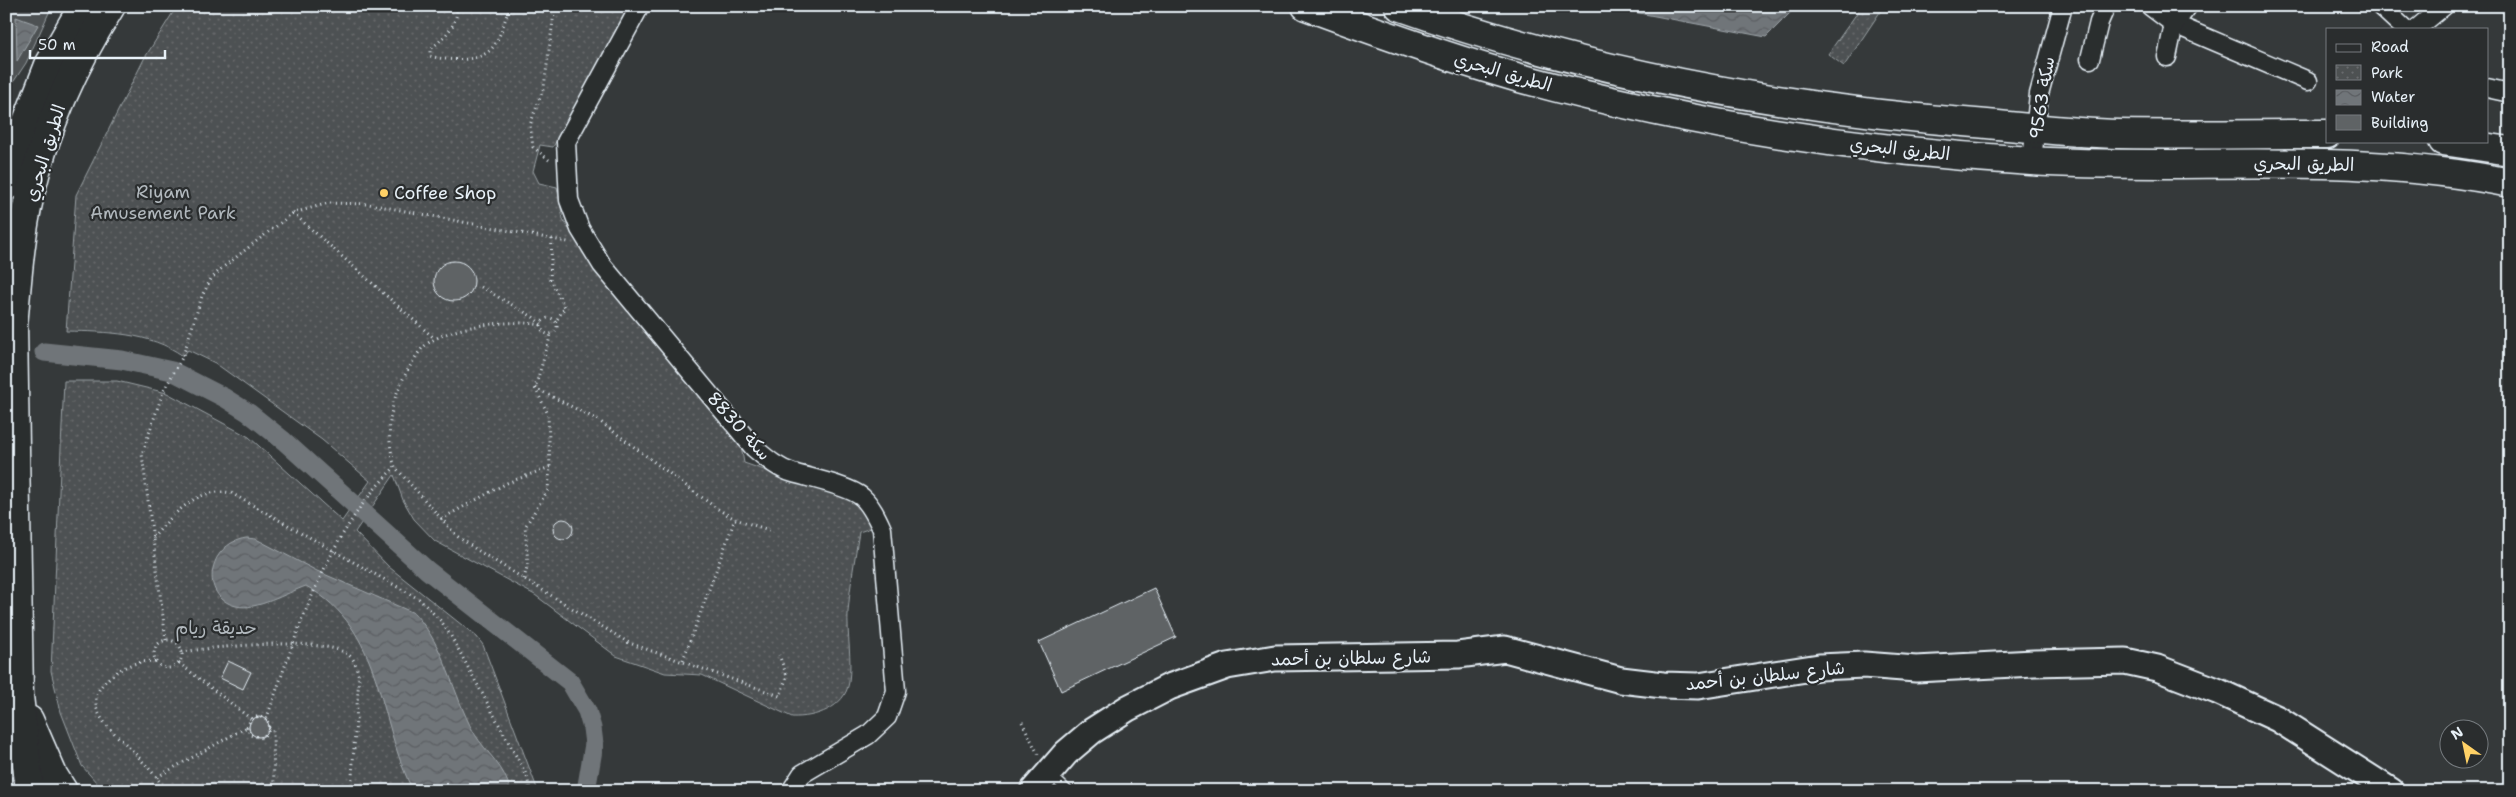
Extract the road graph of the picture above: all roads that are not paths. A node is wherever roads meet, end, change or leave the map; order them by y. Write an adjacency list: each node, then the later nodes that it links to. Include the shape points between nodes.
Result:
1 (83, 6): 26 (main road, الطريق البحري, via 49,65)
2 (111, 6): 27 (main road, الطريق البحري, via 92,34 48,130 30,195 19,266 14,326)
3 (640, 6): 31 (street, سكة 8830, via 566,142 569,200 580,229 602,265 754,448 773,464 791,473 821,480 861,496 882,529 896,691 887,717 868,735 802,774)
4 (1306, 6): 24 (main road, الطريق البحري, via 1403,42 1514,76 1663,113 1752,130 1881,148)
5 (1399, 6): 20 (main road, الطريق البحري, via 1527,46 1756,98 1893,117)
6 (2063, 6): 20 (street, سكة 9563, via 2039,94)
7 (2106, 6): 16 (street)
8 (2150, 6): 12 (street)
9 (2188, 6): 12 (street)
10 (2380, 6): 13 (street)
11 (2444, 6): 14 (street)
12 (2174, 24): 15 (street); 17 (street)
13 (2404, 28)
14 (2417, 28)
15 (2167, 58)
16 (2090, 59)
17 (2308, 81)
18 (2488, 88): 19 (street)
19 (2510, 93)
20 (2036, 128): 21 (main road, الطريق البحري, via 2117,134); 24 (street, سكة 9563)
21 (2326, 134)
22 (2450, 142): 23 (main road)
23 (2510, 151)
24 (2032, 161): 25 (main road, الطريق البحري, via 2332,163 2430,170)
25 (2510, 183)
26 (6, 186)
27 (19, 696): 29 (main road, الطريق البحري); 30 (main road)
28 (1040, 781): 32 (lane); 33 (street, شارع سلطان بن أحمد, via 1092,731 1128,708 1169,687 1227,666 1275,658 1458,655 1505,649 1621,680 1698,686 1819,667 1916,669 2125,661 2157,668 2278,719)
29 (30, 791)
30 (63, 791)
31 (792, 791)
32 (1068, 791)
33 (2391, 791)

